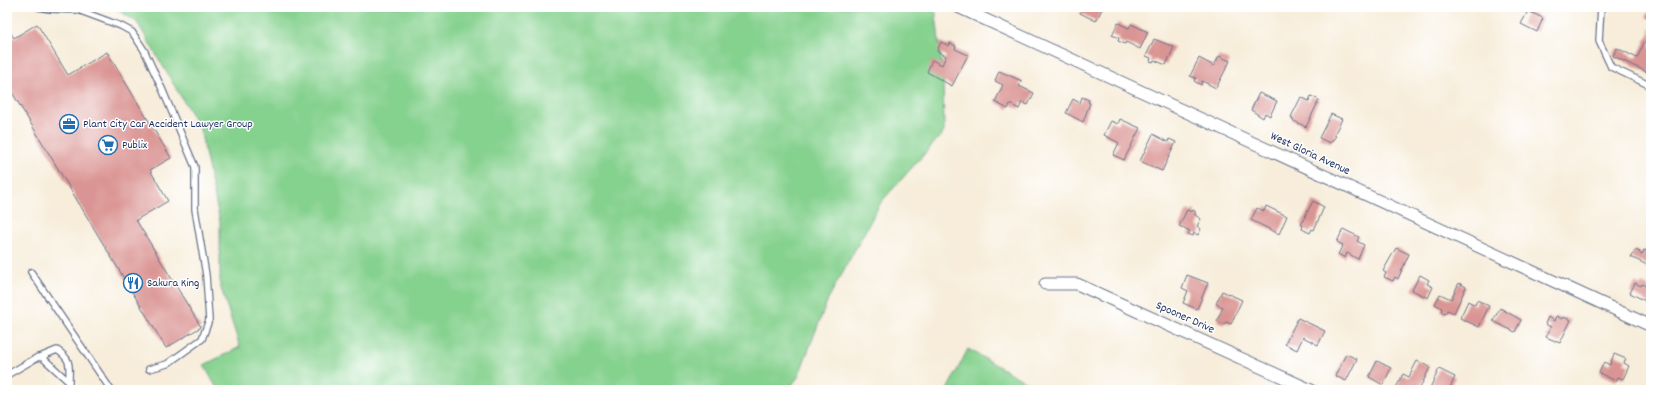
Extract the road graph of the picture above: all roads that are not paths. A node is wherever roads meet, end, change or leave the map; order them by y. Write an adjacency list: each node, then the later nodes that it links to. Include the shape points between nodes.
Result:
1 (38, 7): 9 (lane, via 78,10 132,32 144,50 160,84 195,167 195,209 206,275 209,320 202,339 167,364)
2 (958, 7): 7 (street, West Gloria Avenue)
3 (1601, 7): 4 (lane, via 1599,41 1611,67)
4 (1651, 86)
5 (31, 272): 13 (lane)
6 (1045, 284): 14 (street, Spooner Drive, via 1077,284)
7 (1651, 326)
8 (38, 357): 10 (lane); 11 (lane); 11 (lane, via 57,350 66,357 69,364)
9 (149, 369)
10 (7, 375)
11 (69, 382): 12 (lane)
12 (67, 390)
13 (111, 390)
14 (1311, 390)

